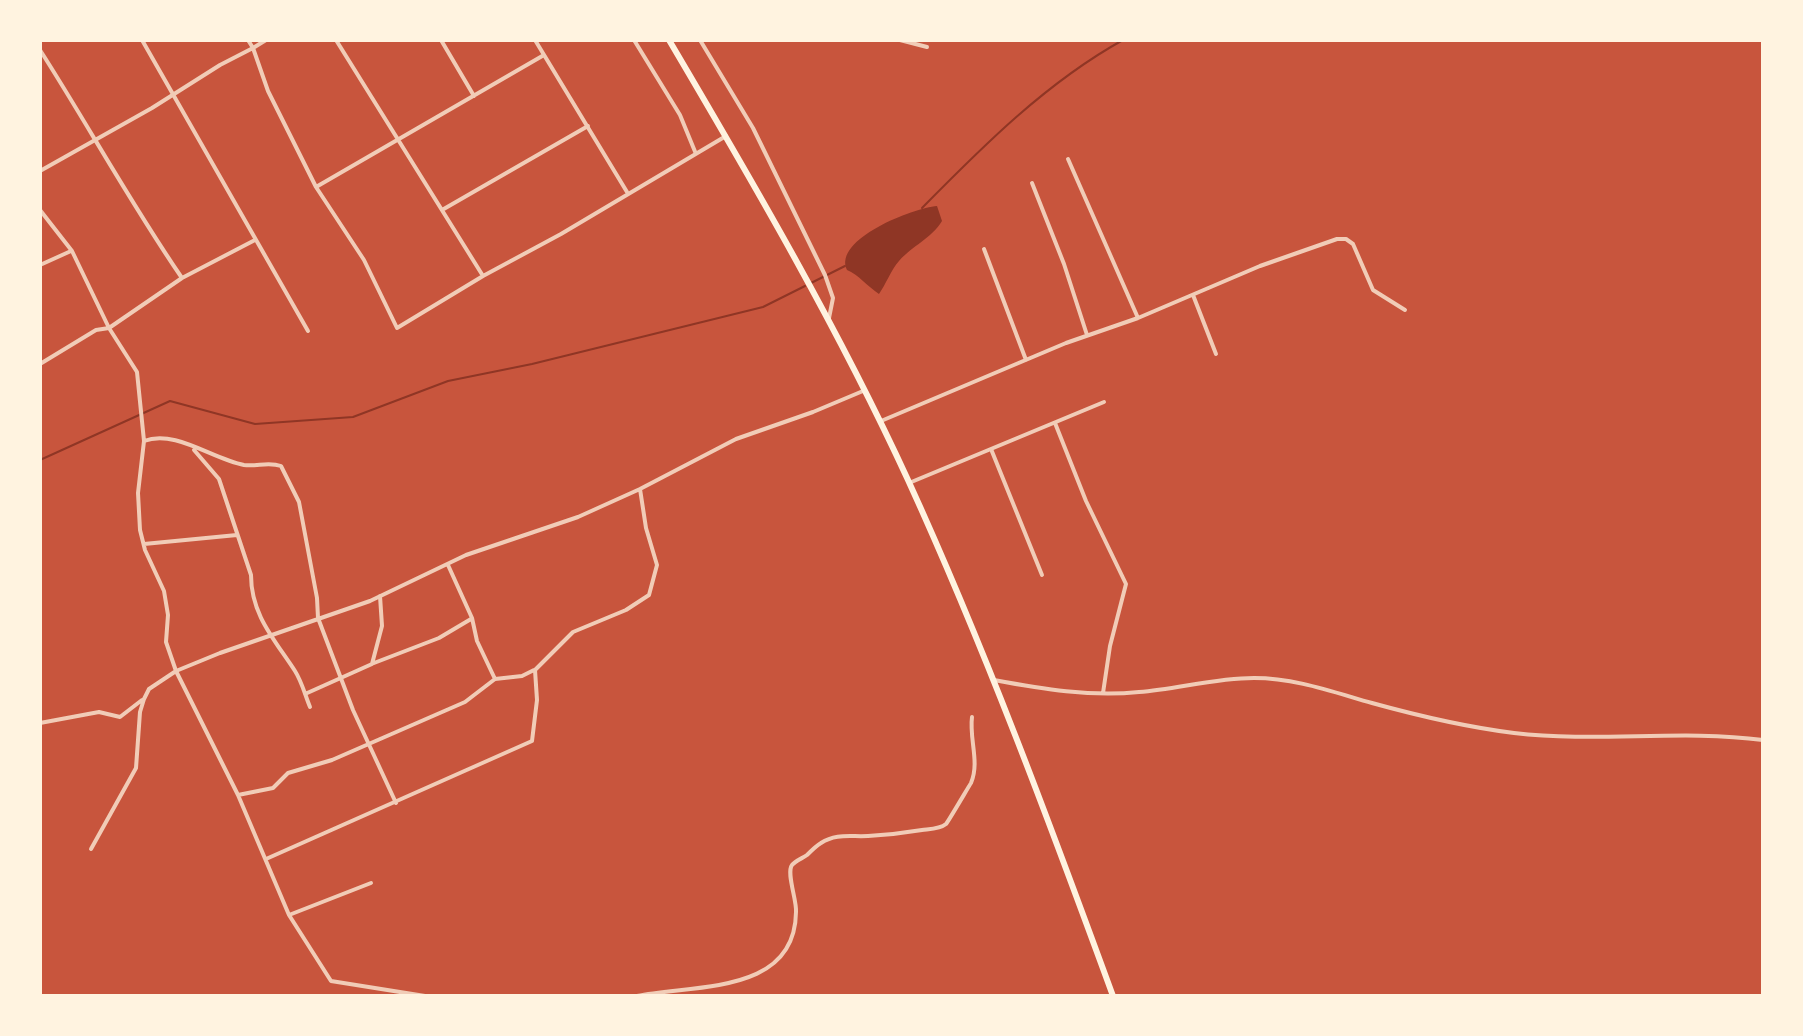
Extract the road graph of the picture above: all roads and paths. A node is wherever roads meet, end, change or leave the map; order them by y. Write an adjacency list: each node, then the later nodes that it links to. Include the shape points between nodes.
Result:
1 (142, 40): 15 (street)
2 (248, 40): 12 (street)
3 (266, 40): 12 (street)
4 (336, 40): 20 (street)
5 (441, 40): 16 (street)
6 (535, 40): 14 (street)
7 (634, 40): 21 (street, via 680,115)
8 (669, 40): 18 (main road)
9 (700, 40): 38 (street, via 753,128 825,275 833,298)
10 (900, 40): 11 (street)
11 (927, 47)
12 (253, 48): 15 (street); 25 (street, via 268,91)
13 (40, 50): 19 (street)
14 (544, 55): 16 (street); 17 (street)
15 (174, 93): 19 (street); 29 (street)
16 (474, 96): 20 (street)
17 (588, 126): 26 (street); 28 (street)
18 (726, 136): 21 (street); 38 (main road)
19 (97, 139): 23 (street); 34 (street)
20 (398, 140): 25 (street); 28 (street)
21 (696, 154): 26 (street)
22 (1068, 159): 37 (street)
23 (40, 171)
24 (1032, 183): 41 (street)
25 (316, 187): 33 (street, via 364,260 397,328)
26 (627, 193): 33 (street)
27 (40, 210): 31 (street)
28 (442, 210): 33 (street)
29 (255, 240): 34 (street); 40 (street)
30 (984, 249): 43 (street)
31 (72, 251): 32 (street); 39 (street)
32 (40, 265)
33 (483, 276)
34 (182, 278): 39 (street)
35 (1193, 295): 36 (street, via 1260,266 1346,239 1373,290); 37 (street); 42 (street)
36 (1405, 310)
37 (1138, 318): 41 (street)
38 (828, 320): 45 (main road)
39 (109, 328): 44 (street, via 96,330); 49 (street, via 137,372)
40 (308, 331)
41 (1087, 335): 43 (street)
42 (1216, 354)
43 (1026, 360): 47 (street)
44 (40, 364)
45 (863, 391): 47 (main road); 53 (street, via 736,439)
46 (1104, 402): 48 (street)
47 (879, 421): 52 (main road)
48 (1055, 423): 51 (street); 68 (street, via 1126,584)
49 (144, 441): 50 (street, via 169,437); 55 (street, via 138,493)
50 (189, 446): 54 (street, via 219,479); 59 (street, via 246,466 281,466 299,502)
51 (991, 449): 52 (street); 57 (street)
52 (909, 483): 67 (main road)
53 (640, 489): 56 (street); 63 (street, via 657,565 649,595 573,632)
54 (237, 535): 55 (street); 61 (street, via 257,611)
55 (144, 544): 64 (street, via 164,591 166,642)
56 (448, 565): 58 (street); 60 (street)
57 (1042, 575)
58 (380, 596): 59 (street); 62 (street, via 382,626)
59 (318, 618): 61 (street); 65 (street)
60 (472, 618): 62 (street, via 439,638); 66 (street)
61 (269, 635): 64 (street); 69 (street)
62 (372, 664): 65 (street)
63 (535, 670): 66 (street); 77 (street, via 532,741)
64 (176, 671): 70 (street, via 149,689); 76 (street)
65 (341, 678): 69 (street); 75 (street)
66 (495, 679): 75 (street, via 465,702)
67 (992, 680): 68 (street); 84 (main road)
68 (1103, 693): 74 (street, via 1252,678 1291,680 1446,722 1516,733)
69 (305, 694): 71 (street)
70 (144, 699): 73 (street, via 120,717 99,712); 78 (street, via 136,768)
71 (310, 707)
72 (972, 717): 83 (street, via 971,782 946,825 821,842 788,874 797,904 796,925 789,947 774,965 718,986)
73 (40, 723)
74 (1763, 740)
75 (368, 743): 76 (street, via 288,773 273,788); 77 (street)
76 (238, 795): 79 (street)
77 (396, 803): 79 (street)
78 (91, 849)
79 (266, 859): 81 (street)
80 (371, 883): 81 (street)
81 (289, 915): 82 (street, via 331,981)
82 (425, 996)
83 (637, 996)
84 (1113, 996)

